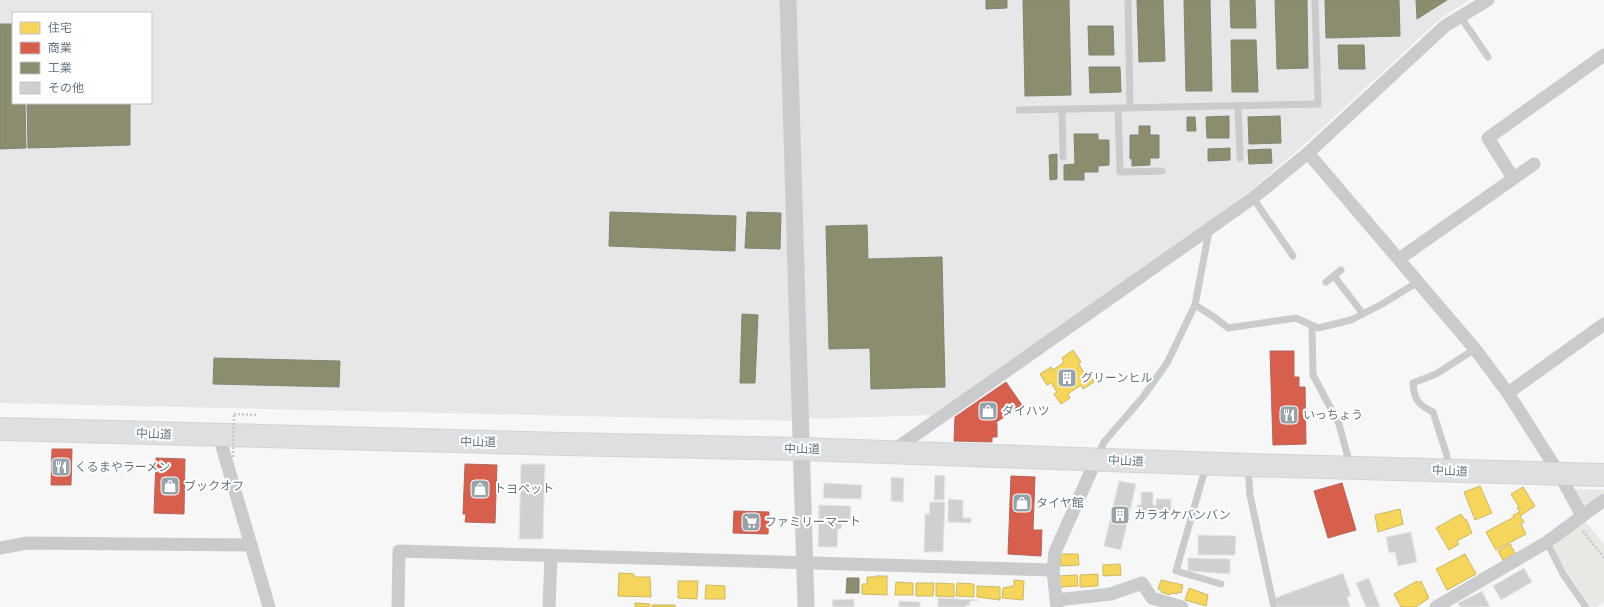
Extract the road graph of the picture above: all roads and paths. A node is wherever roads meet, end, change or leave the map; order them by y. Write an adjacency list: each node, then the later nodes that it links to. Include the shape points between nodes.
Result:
1 (788, 0): 36 (street)
2 (1128, 0): 10 (lane)
3 (1315, 0): 8 (lane, via 1318,104)
4 (1488, 0): 5 (street)
5 (1460, 16): 7 (lane); 13 (street, via 1445,26)
6 (1604, 55): 18 (street, via 1488,138)
7 (1488, 57)
8 (1238, 105): 10 (lane); 15 (lane)
9 (1118, 108): 10 (lane); 11 (lane); 17 (lane, via 1120,172)
10 (1130, 108)
11 (1062, 109): 12 (lane); 14 (lane)
12 (1019, 110)
13 (1308, 153): 19 (street); 22 (street)
14 (1063, 157)
15 (1240, 158)
16 (1534, 164): 18 (street)
17 (1162, 171)
18 (1513, 178): 22 (street)
19 (1253, 198): 20 (street); 21 (lane)
20 (1209, 230): 27 (lane); 37 (street)
21 (1293, 256)
22 (1399, 259): 26 (street)
23 (1341, 270): 24 (lane)
24 (1334, 276): 25 (lane); 28 (lane)
25 (1326, 282)
26 (1418, 282): 28 (lane); 31 (street)
27 (1195, 305): 30 (lane, via 1228,328 1296,318); 39 (lane, via 1167,363 1143,397 1104,442)
28 (1363, 314): 30 (lane, via 1351,320 1318,328)
29 (1604, 324): 32 (street)
30 (1312, 326): 42 (lane, via 1313,375 1339,424)
31 (1475, 349): 32 (street); 43 (lane, via 1436,374 1413,383 1414,395 1423,407 1433,412 1447,456)
32 (1508, 393): 44 (street)
33 (258, 415): 38 (path, bridge, via 234,414)
34 (0, 429): 35 (highway, 中山道)
35 (219, 436): 36 (highway, 中山道); 49 (street)
36 (802, 449): 37 (highway, 中山道); 53 (street)
37 (891, 452): 39 (highway, 中山道)
38 (233, 457)
39 (1096, 460): 40 (highway, 中山道); 54 (street, via 1055,552)
40 (1206, 464): 41 (highway, 中山道); 55 (lane, via 1176,571)
41 (1248, 465): 42 (highway, 中山道); 62 (lane, via 1250,495)
42 (1350, 468): 43 (highway, 中山道)
43 (1447, 471): 44 (highway, 中山道)
44 (1560, 474): 45 (highway, 中山道); 47 (street)
45 (1604, 475)
46 (1604, 500): 47 (street)
47 (1578, 519): 48 (street); 52 (path)
48 (1547, 542): 63 (street); 64 (lane, via 1563,574)
49 (251, 545): 50 (street, via 27,543); 57 (street)
50 (0, 548)
51 (551, 556): 53 (street); 58 (street, via 399,551); 59 (street)
52 (1604, 558)
53 (804, 562): 54 (street); 60 (street)
54 (1053, 570): 56 (street)
55 (1220, 584)
56 (1056, 604): 61 (street, via 1111,594 1142,583 1152,598)
57 (269, 607)
58 (398, 607)
59 (549, 607)
60 (806, 607)
61 (1182, 607)
62 (1274, 607)
63 (1436, 607)
64 (1586, 607)

